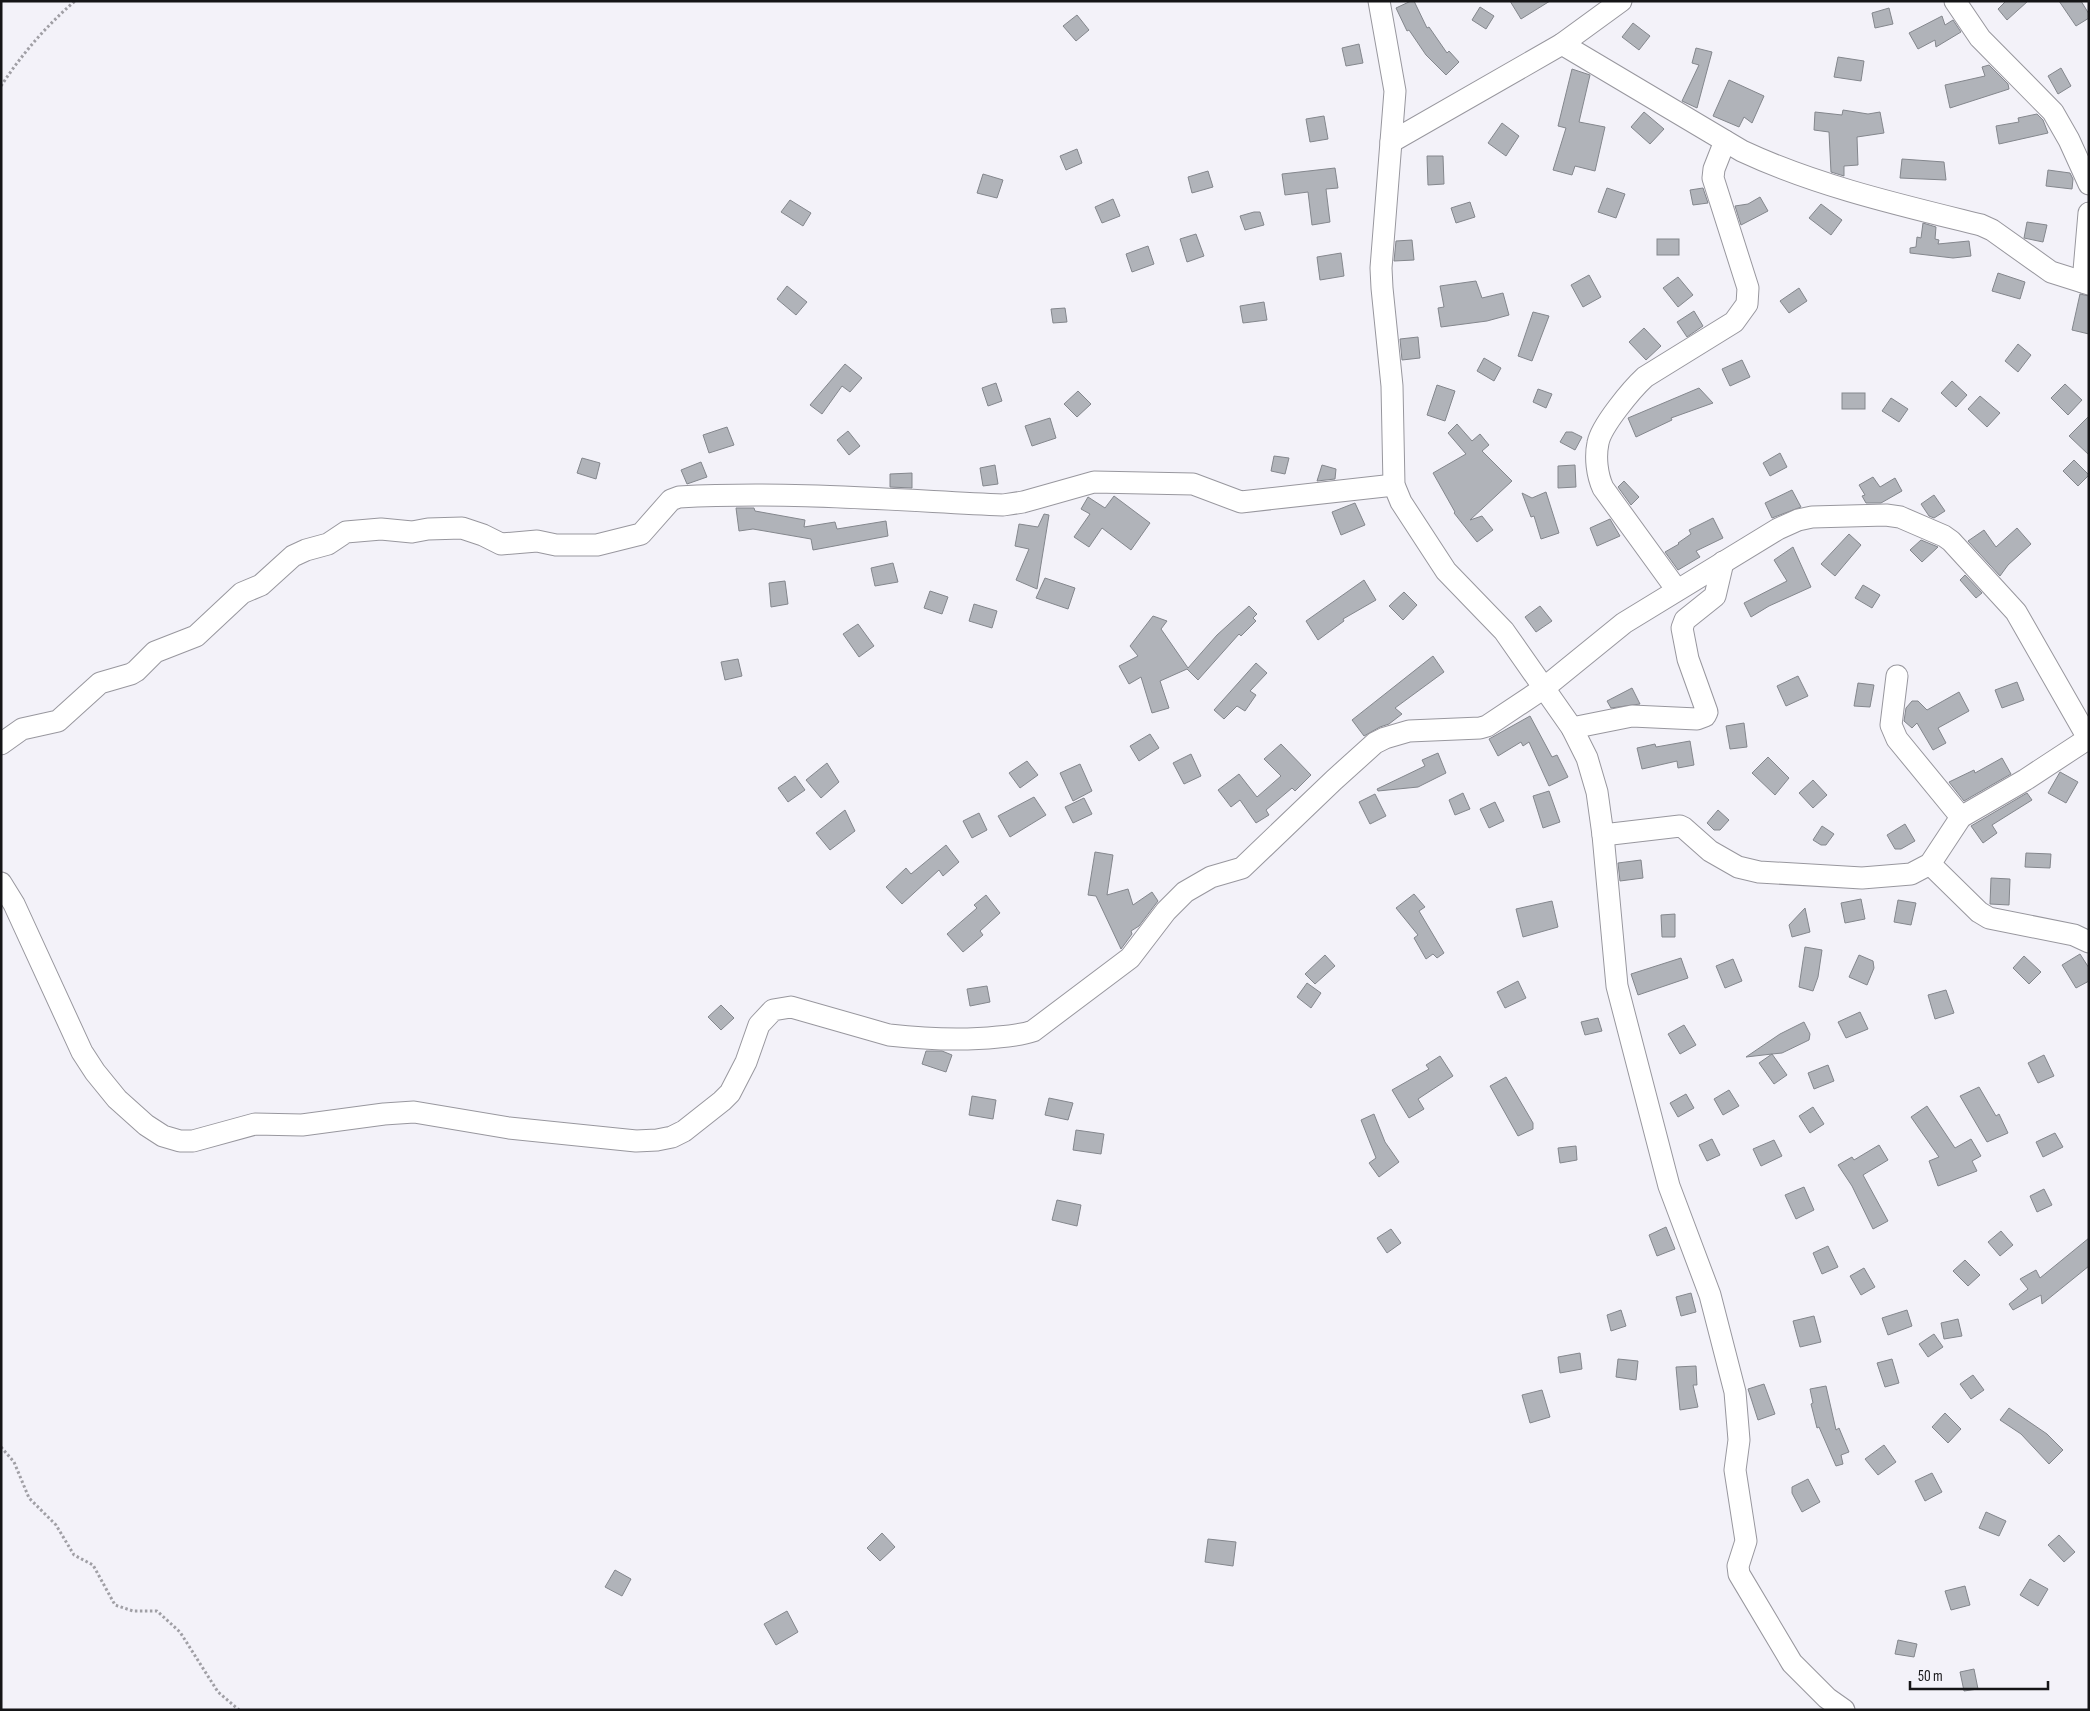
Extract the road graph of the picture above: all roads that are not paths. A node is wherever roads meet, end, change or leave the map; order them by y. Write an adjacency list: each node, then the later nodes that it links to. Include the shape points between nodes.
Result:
1 (1379, 1): 6 (street, via 1395,91)
2 (1621, 1): 4 (street)
3 (1955, 1): 7 (street, via 1980,38 2053,112)
4 (1562, 44): 5 (street); 6 (street)
5 (1725, 141): 9 (street, via 1770,164 1806,176 1980,225 2051,272); 12 (street, via 1714,169 1714,178 1748,288 1746,304 1734,322 1634,387 1602,432 1598,443 1598,477 1603,488)
6 (1391, 142): 10 (street, via 1382,288 1392,386)
7 (2089, 184)
8 (2089, 213): 9 (street)
9 (2086, 283)
10 (1394, 485): 14 (street, via 1401,502 1446,571 1500,626); 17 (street, via 1241,502 1193,484 1094,482 1003,505 816,495 679,497 671,500 641,534 597,545 537,541 506,545 462,528 412,532 350,531 322,547 293,556 261,585 242,593 196,636 155,652 131,674 100,683 58,721 22,729)
11 (1723, 562): 12 (street); 15 (street, via 1715,596 1685,620 1682,628 1688,659 1707,712 1705,716 1697,719 1632,716); 16 (street, via 1778,529 1812,518 1900,517 1944,536 2016,612)
12 (1677, 590): 14 (street, via 1624,623)
13 (1897, 676): 18 (street, via 1891,725 1897,738)
14 (1544, 688): 15 (street); 21 (street, via 1487,726 1409,732 1375,743 1242,868 1211,877 1185,892 1130,958 1033,1031 967,1040 901,1037 791,1007 773,1010 760,1025 730,1093 684,1131 657,1140 636,1141 508,1128 414,1112 302,1125 255,1124 193,1141 164,1136 117,1099 82,1052 14,904)
15 (1572, 728): 19 (street, via 1587,758 1597,792)
16 (2089, 738): 18 (street)
17 (1, 744)
18 (1961, 817): 20 (street)
19 (1603, 835): 20 (street, via 1680,826 1710,851 1738,868 1760,872 1875,878 1911,874); 23 (street, via 1617,986 1669,1186 1710,1295 1734,1392 1738,1440 1735,1470 1746,1536 1739,1574 1792,1663)
20 (1930, 864): 22 (street, via 1989,918 2074,935)
21 (1, 883)
22 (2089, 942)
23 (1844, 1710)

